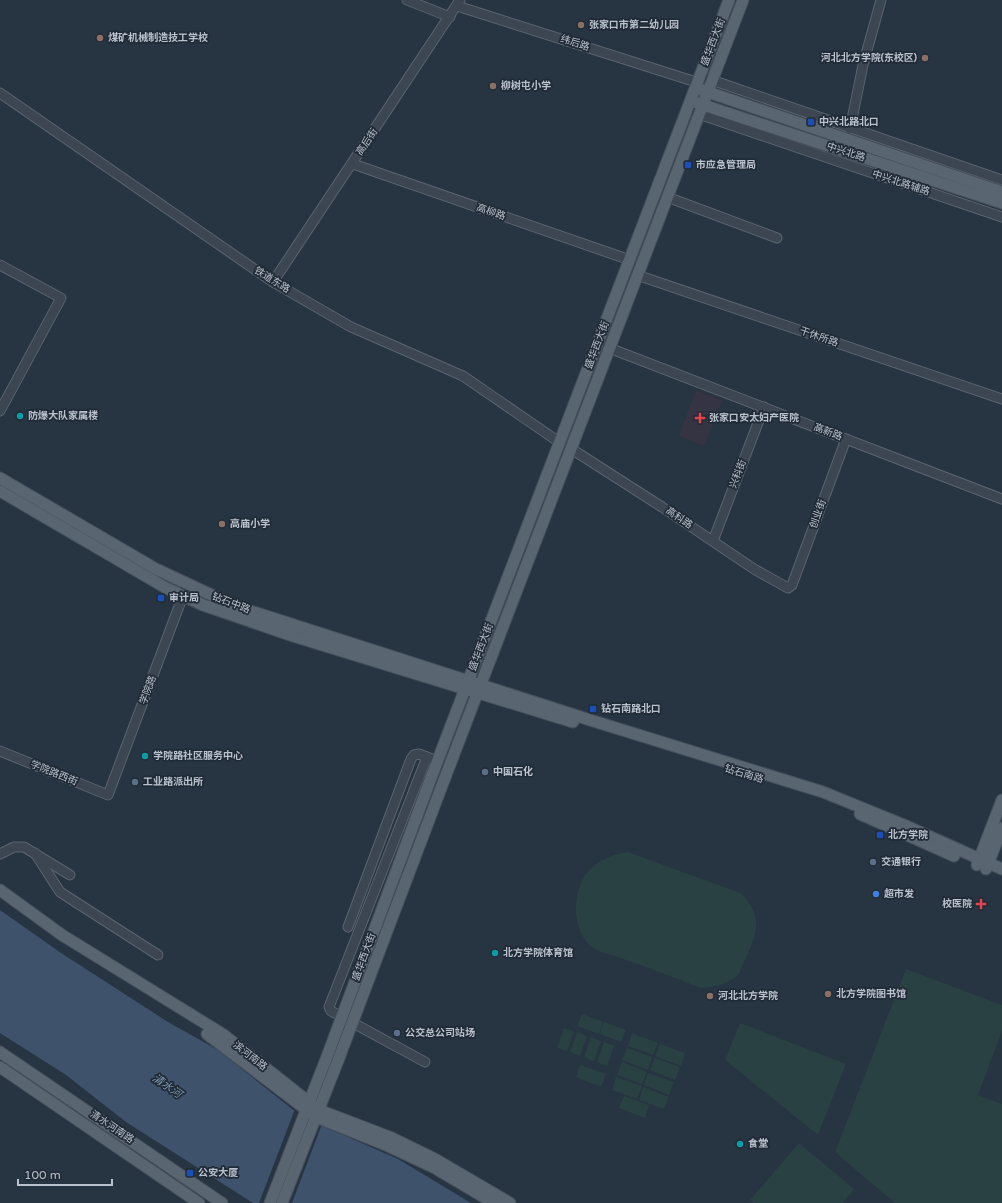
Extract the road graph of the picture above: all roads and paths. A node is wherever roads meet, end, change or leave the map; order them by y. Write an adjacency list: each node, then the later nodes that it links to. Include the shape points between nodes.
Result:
1 (407, 0): 6 (street)
2 (729, 0): 8 (main road, 盛华西大街)
3 (743, 0): 7 (main road, 盛华西大街)
4 (880, 0): 13 (street)
5 (458, 3): 6 (street, 高后街); 8 (street, 纬后路)
6 (450, 17): 15 (street, 高后街)
7 (712, 81): 8 (street); 9 (main road, 盛华西大街); 13 (street)
8 (696, 82): 9 (main road, 中兴北路); 11 (main road, 盛华西大街); 14 (street, via 673,133)
9 (708, 92): 12 (main road, 盛华西大街); 17 (main road, 中兴北路)
10 (0, 93): 25 (street, 铁道东路)
11 (689, 105): 12 (main road, 中兴北路); 14 (main road, 盛华西大街)
12 (700, 110): 18 (main road, 盛华西大街); 19 (main road, 中兴北路); 20 (street, 中兴北路辅路)
13 (850, 129): 16 (street)
14 (671, 153): 22 (main road, 盛华西大街)
15 (353, 164): 22 (street, 高柳路); 25 (street, 高后街)
16 (1002, 180)
17 (1002, 192)
18 (667, 197): 21 (street); 24 (main road, 盛华西大街)
19 (1002, 203)
20 (1002, 217)
21 (777, 238)
22 (630, 260): 31 (main road, 盛华西大街)
23 (0, 265): 29 (street, via 61,298)
24 (637, 275): 26 (main road, 盛华西大街); 27 (street, 干休所路)
25 (273, 282): 31 (street, 铁道东路, via 351,327 463,376)
26 (609, 348): 28 (street, 高新路); 32 (main road, 盛华西大街)
27 (1002, 399)
28 (764, 407): 30 (street, 高新路); 36 (street, 兴科街)
29 (0, 411)
30 (846, 439): 35 (street, 高新路); 40 (street, 创业街, via 792,585)
31 (559, 442): 37 (main road, 盛华西大街)
32 (570, 448): 36 (street, 高科路); 38 (main road, 盛华西大街)
33 (0, 478): 39 (main road, 钻石中路)
34 (0, 490): 41 (main road, 钻石中路)
35 (1002, 499)
36 (712, 541): 40 (street, 高科路)
37 (512, 563): 38 (main road); 42 (main road, 盛华西大街)
38 (525, 568): 43 (main road, 盛华西大街)
39 (187, 585): 41 (street, 学院路); 42 (main road, 钻石中路, via 235,606)
40 (788, 588)
41 (183, 596): 42 (main road, 钻石中路, via 245,620); 46 (street, 学院路)
42 (466, 685): 43 (main road, 钻石中路); 45 (main road, 盛华西大街)
43 (480, 689): 51 (main road, 钻石南路, via 802,792); 63 (main road, 盛华西大街, bridge)
44 (0, 751): 46 (street, 学院路西街)
45 (433, 763): 57 (street, via 419,754 411,759); 60 (street, via 329,1007 331,1011); 62 (main road, 盛华西大街, bridge)
46 (108, 795)
47 (1002, 800): 51 (main road)
48 (1002, 828): 51 (main road)
49 (35, 853): 50 (street, via 18,847); 53 (street); 58 (street, via 60,892)
50 (0, 854)
51 (983, 864): 52 (main road, 钻石南路); 54 (main road, 钻石南路)
52 (1002, 869)
53 (70, 875)
54 (1002, 877)
55 (0, 890): 62 (main road, 滨河南路, via 62,935 224,1036)
56 (0, 898): 62 (main road, 滨河南路, via 44,931 216,1039)
57 (348, 927)
58 (158, 956)
59 (0, 1052): 65 (main road, 清水河南路)
60 (425, 1062)
61 (0, 1068): 64 (main road, 清水河南路)
62 (306, 1109): 63 (main road, 滨河南路); 66 (main road, 盛华西大街)
63 (317, 1115): 67 (main road, 盛华西大街); 68 (main road, 滨河南路, via 434,1167); 69 (main road, 滨河南路, via 392,1138 435,1159)
64 (199, 1203)
65 (222, 1203)
66 (270, 1203)
67 (282, 1203)
68 (494, 1203)
69 (510, 1203)

